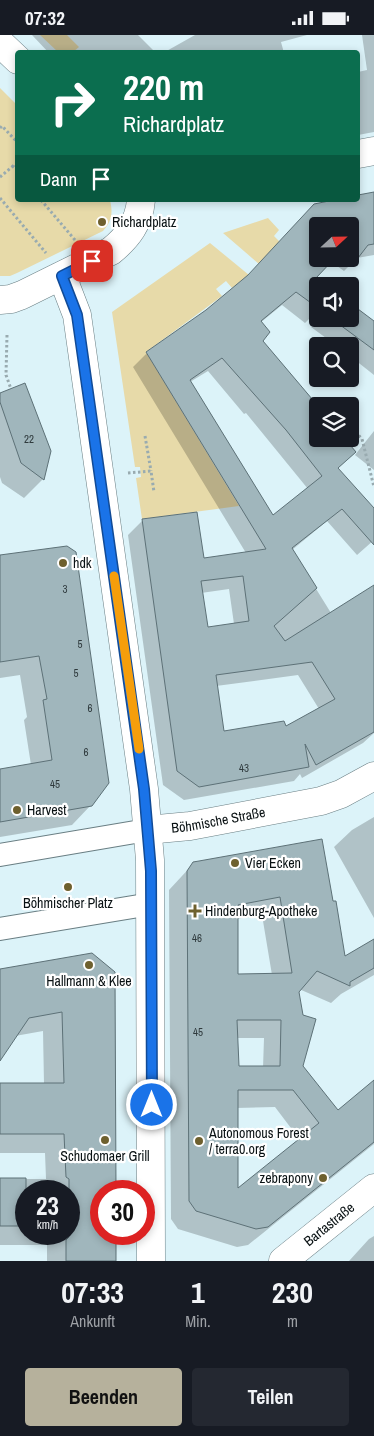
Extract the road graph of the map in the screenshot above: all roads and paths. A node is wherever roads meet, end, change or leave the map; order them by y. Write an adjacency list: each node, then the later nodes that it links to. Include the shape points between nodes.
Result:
1 (0, 43): 2 (street)
2 (15, 57)
3 (0, 128): 4 (path, via 2,125)
4 (15, 140)
5 (374, 151): 6 (street)
6 (360, 154)
7 (13, 166): 8 (path)
8 (0, 176)
9 (0, 198): 13 (path)
10 (44, 202): 12 (path)
11 (141, 202): 13 (street, via 140,213 132,229 111,251)
12 (76, 241)
13 (55, 265): 14 (street, via 22,295); 24 (street, via 77,315)
14 (0, 300)
15 (7, 335): 16 (path, via 6,375)
16 (12, 389)
17 (145, 435): 19 (path)
18 (359, 436): 21 (path)
19 (151, 471): 20 (path); 22 (path)
20 (128, 473)
21 (374, 487)
22 (154, 492)
23 (374, 776): 24 (street, Böhmische Straße, via 321,801)
24 (148, 831): 25 (street, Böhmische Straße); 26 (street)
25 (0, 855)
26 (151, 904): 27 (street); 29 (street)
27 (0, 929)
28 (374, 1188): 30 (street, Bartastraße)
29 (151, 1261)
30 (283, 1261)

